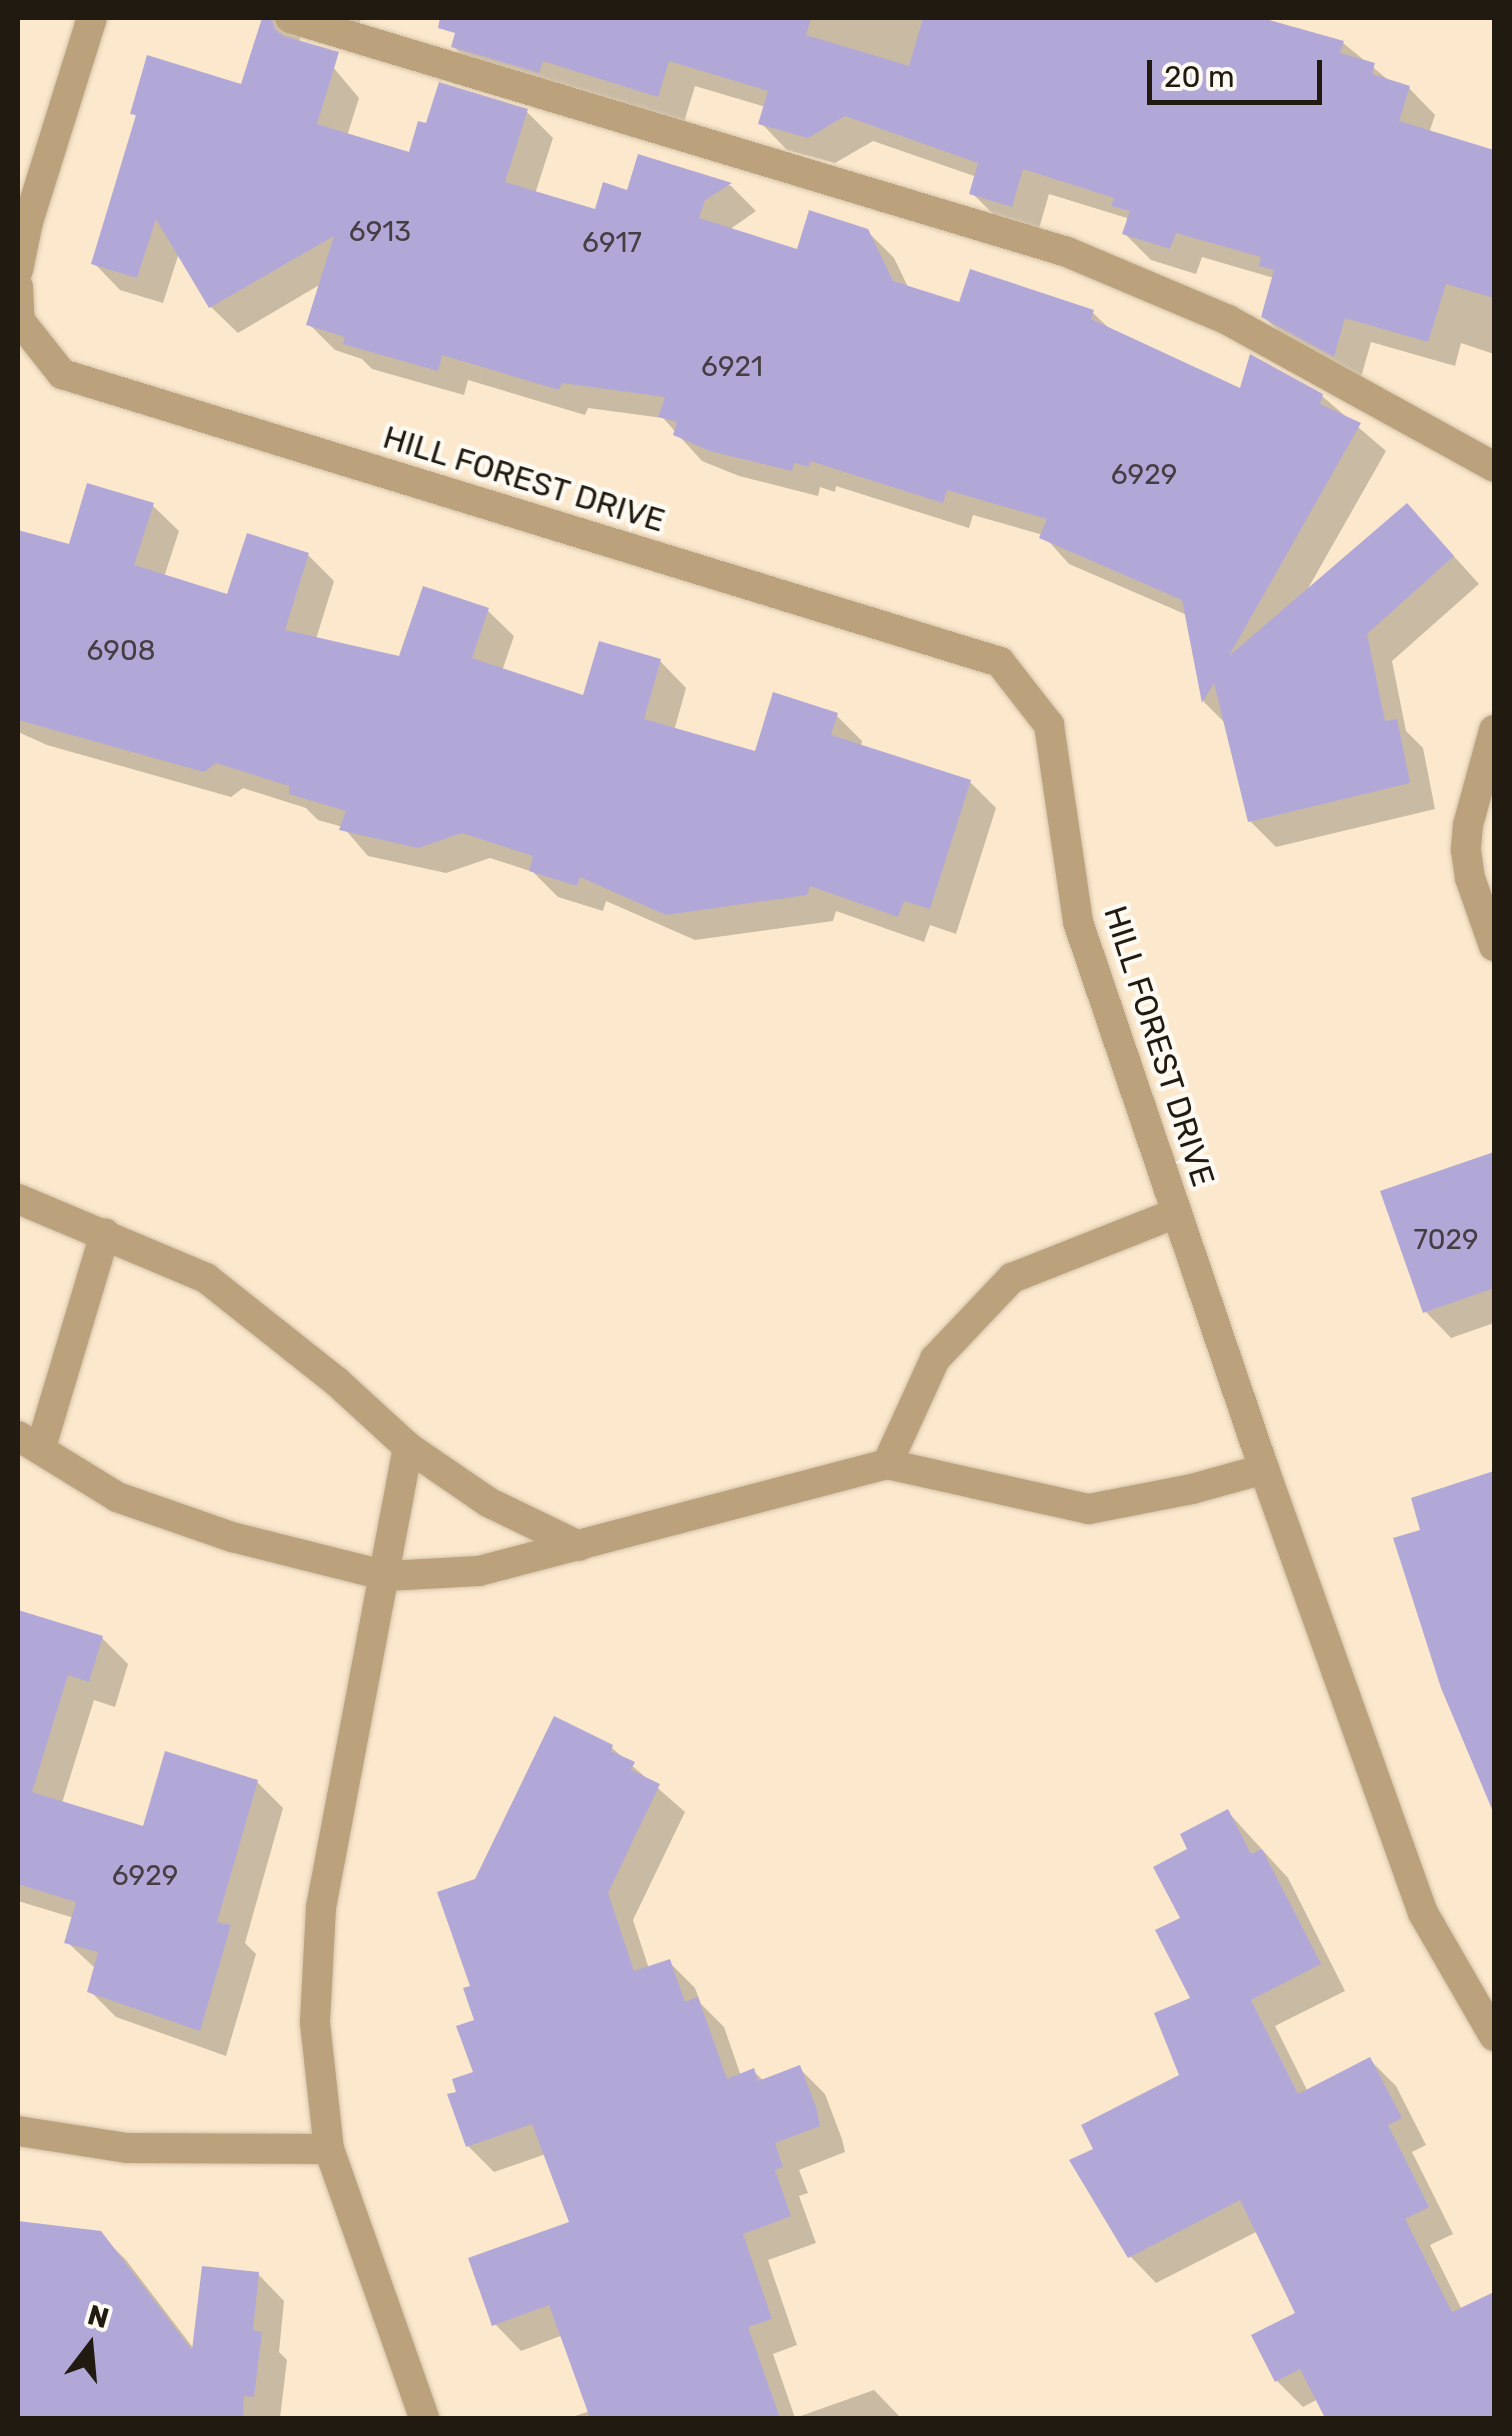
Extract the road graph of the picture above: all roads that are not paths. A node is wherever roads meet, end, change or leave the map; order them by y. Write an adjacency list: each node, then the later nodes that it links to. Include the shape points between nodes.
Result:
1 (92, 18): 3 (street)
2 (290, 18): 5 (street, via 1067,252 1228,320)
3 (18, 270)
4 (18, 287): 9 (street, HILL FOREST DRIVE, via 20,321 62,374 1000,662 1049,725 1078,922)
5 (1494, 467)
6 (1494, 730): 7 (street, via 1466,850)
7 (1494, 946)
8 (18, 1199): 10 (street)
9 (1176, 1212): 13 (street, via 1012,1278 935,1359); 14 (street, HILL FOREST DRIVE)
10 (106, 1233): 11 (street); 12 (street, via 206,1278)
11 (29, 1441): 16 (street, via 117,1498 232,1537)
12 (408, 1446): 15 (street, via 488,1502); 16 (street)
13 (887, 1464): 14 (street, via 1090,1509); 15 (street)
14 (1264, 1470): 17 (street, HILL FOREST DRIVE, via 1423,1912)
15 (579, 1546): 16 (street, via 479,1571)
16 (387, 1576): 19 (street, via 321,1906 315,2023)
17 (1494, 2036)
18 (18, 2131): 19 (street, via 127,2148)
19 (329, 2149): 20 (street)
20 (424, 2418)

